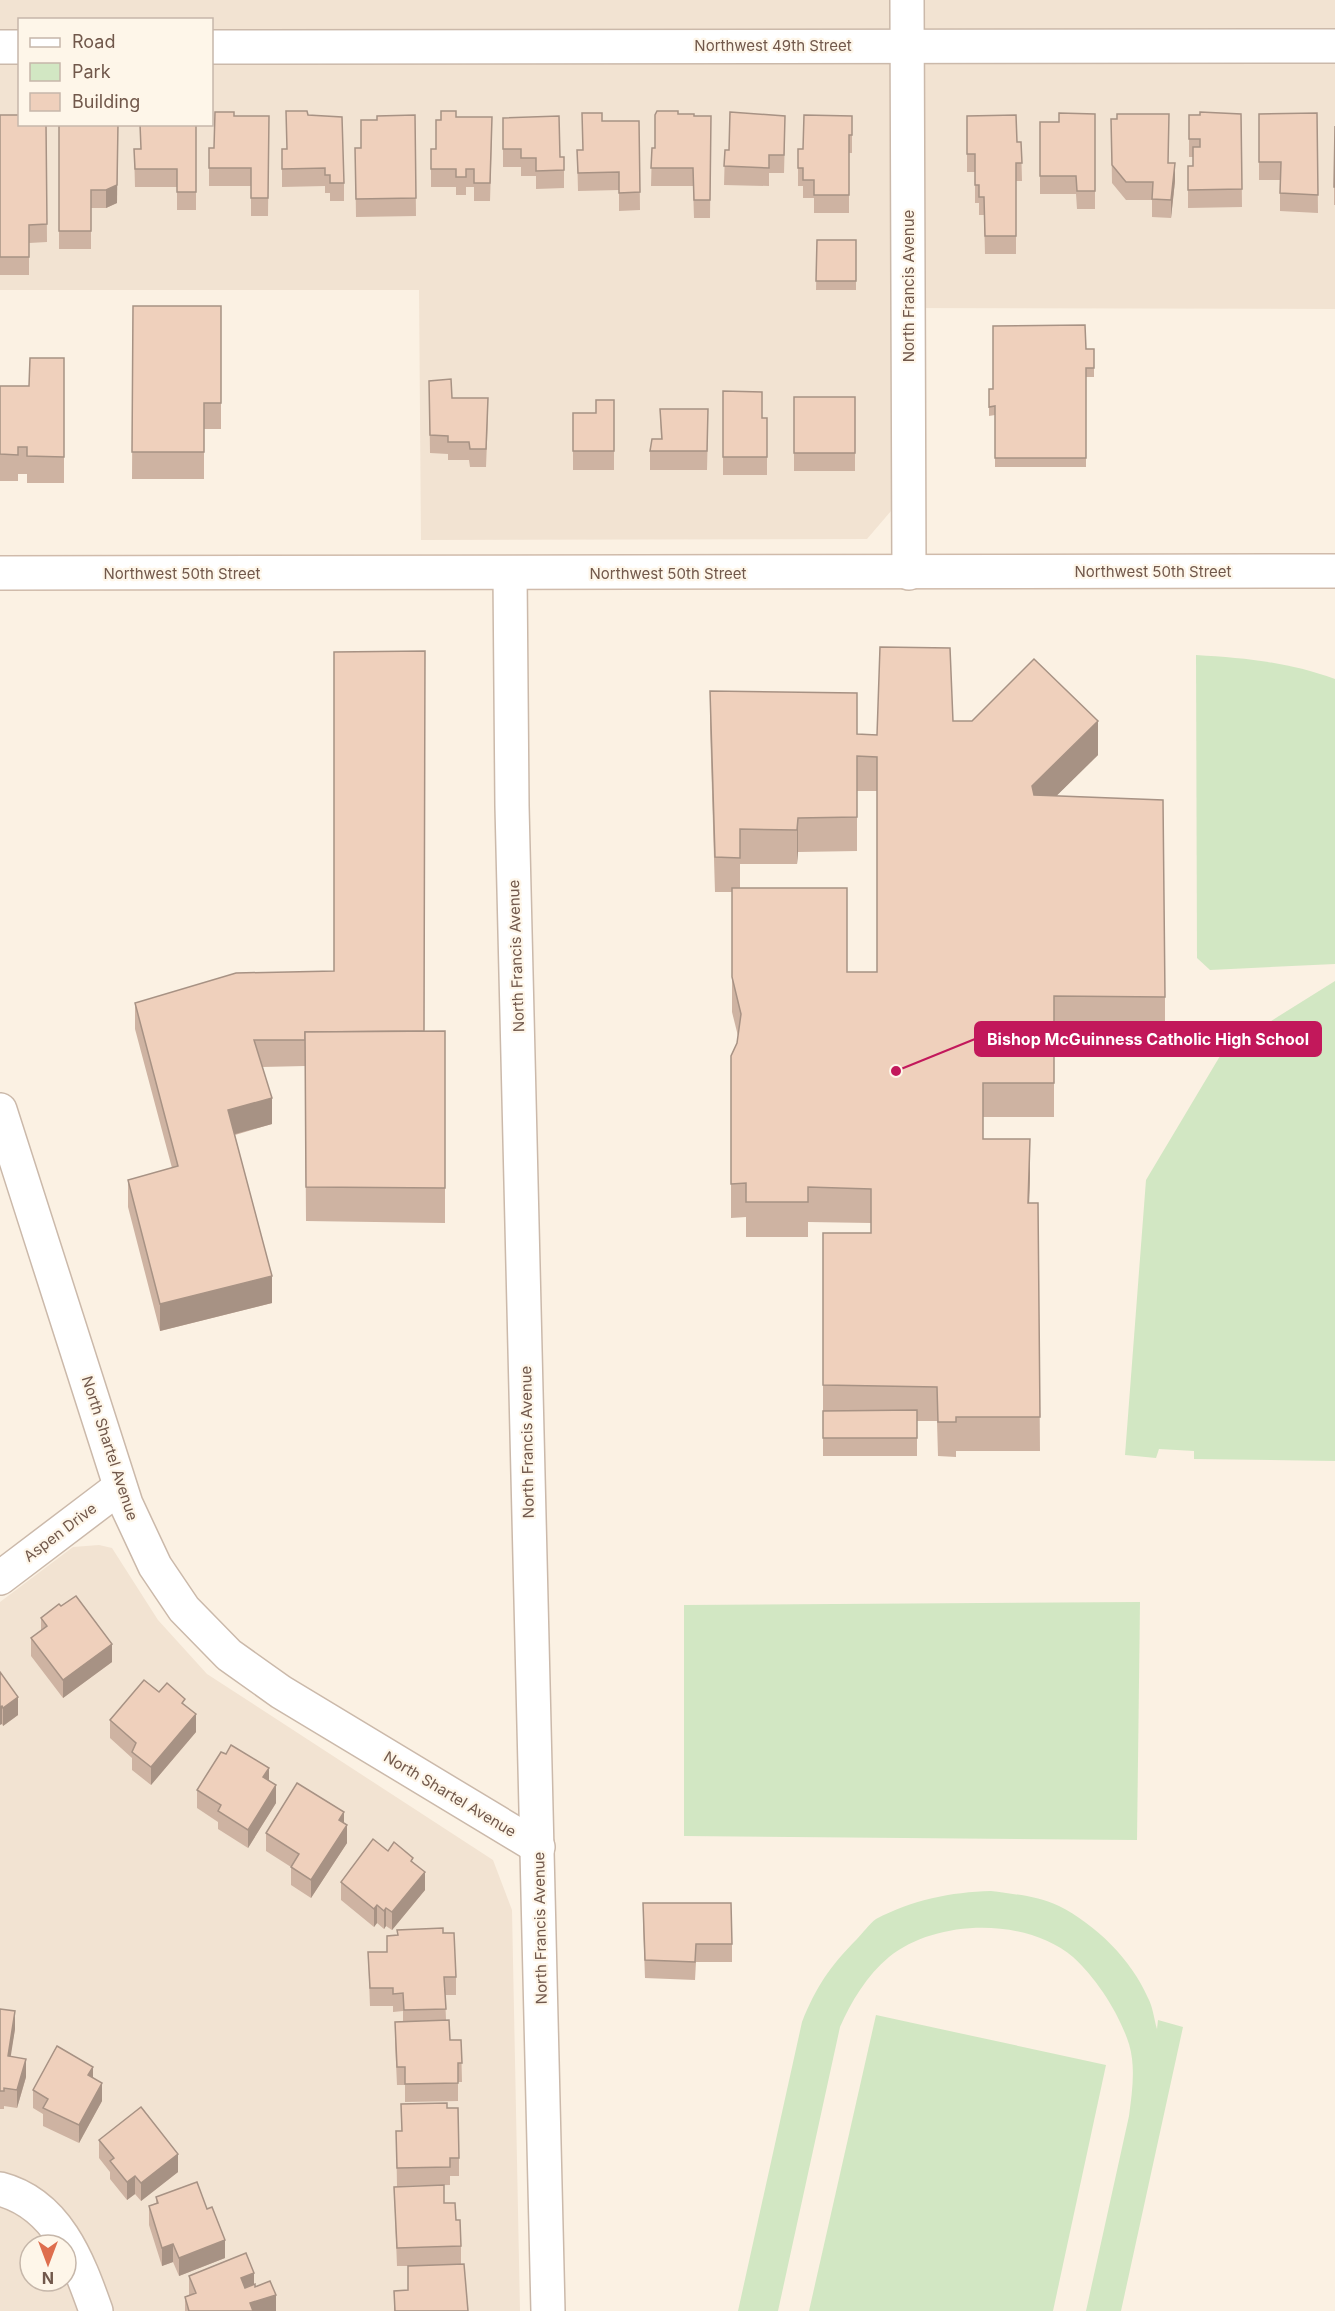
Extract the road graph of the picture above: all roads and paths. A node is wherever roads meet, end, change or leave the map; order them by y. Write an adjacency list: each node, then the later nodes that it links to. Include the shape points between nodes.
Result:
1 (907, 0): 2 (street, North Francis Avenue)
2 (906, 45): 3 (street, Northwest 49th Street); 6 (street, Northwest 49th Street); 10 (street, North Francis Avenue)
3 (1335, 46)
4 (0, 47): 5 (street)
5 (18, 47)
6 (213, 47)
7 (1335, 571): 10 (street, Northwest 50th Street)
8 (0, 573): 9 (street, Northwest 50th Street)
9 (510, 573): 10 (street, Northwest 50th Street); 15 (street, North Francis Avenue, via 512,806)
10 (909, 573)
11 (0, 1110): 12 (street, North Shartel Avenue)
12 (7, 1159): 13 (street, North Shartel Avenue)
13 (120, 1487): 14 (street, Aspen Drive); 15 (street, North Shartel Avenue, via 155,1566 184,1610 229,1655 281,1692)
14 (0, 1578)
15 (538, 1846): 18 (street, North Francis Avenue)
16 (0, 2189): 17 (street, via 20,2194 57,2226 80,2264)
17 (96, 2311)
18 (548, 2311)

